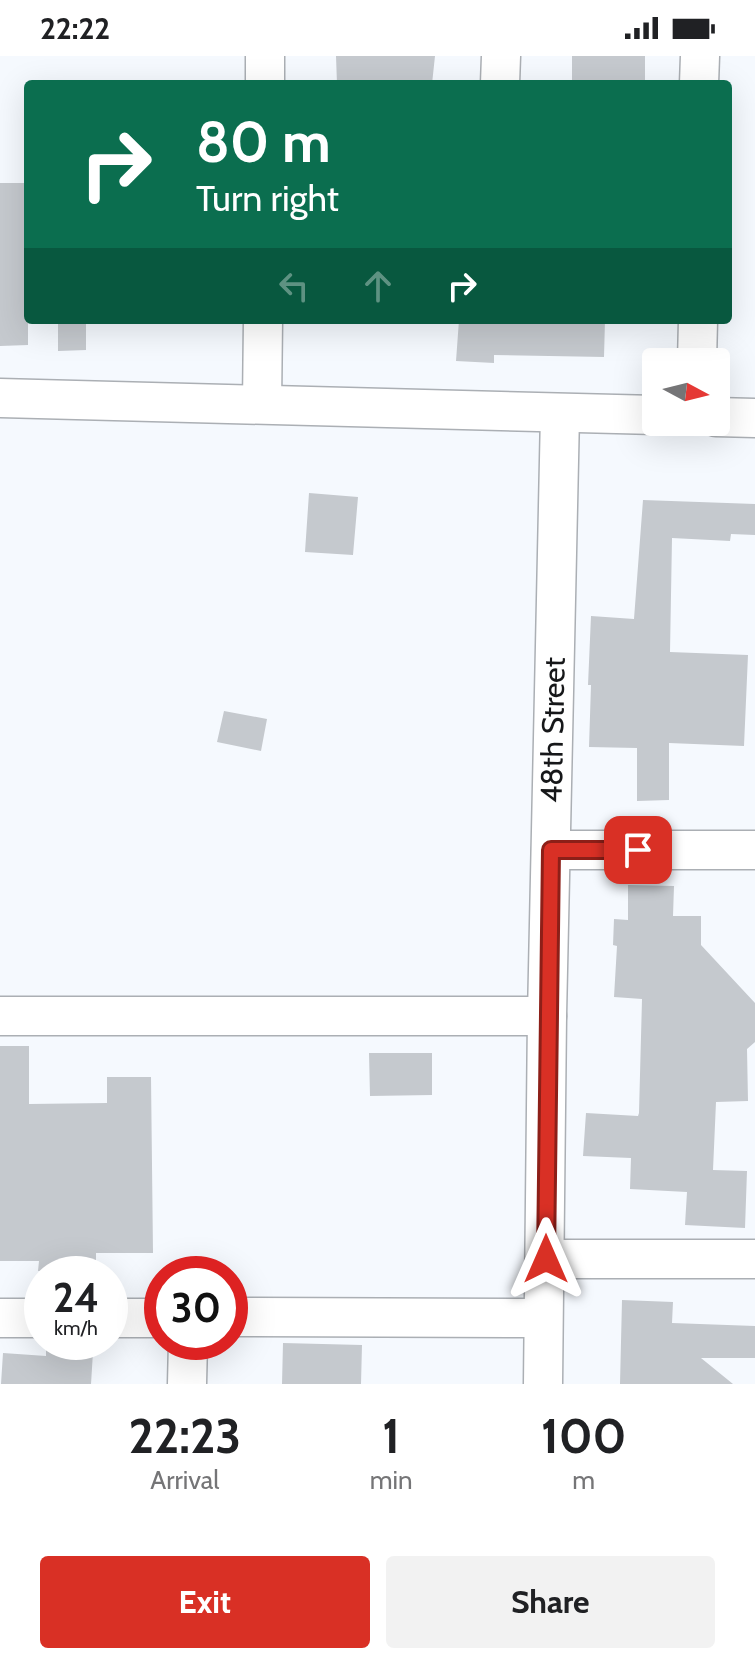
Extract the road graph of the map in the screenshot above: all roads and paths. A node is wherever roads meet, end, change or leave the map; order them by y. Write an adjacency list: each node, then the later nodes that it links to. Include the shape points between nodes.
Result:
1 (265, 56): 4 (street)
2 (501, 56): 5 (street)
3 (700, 56): 6 (street)
4 (265, 80)
5 (500, 80)
6 (699, 80)
7 (263, 324): 11 (street)
8 (698, 324): 9 (street)
9 (697, 348)
10 (0, 398): 11 (street)
11 (262, 404): 12 (street)
12 (560, 414): 13 (street); 16 (street, 48th Street)
13 (642, 415)
14 (730, 417): 15 (street)
15 (755, 418)
16 (551, 850): 17 (street); 19 (street, 48th Street)
17 (755, 850)
18 (0, 1016): 19 (street)
19 (547, 1016): 20 (street, 48th Street)
20 (546, 1259): 21 (street); 25 (street, 48th Street)
21 (755, 1259)
22 (248, 1317): 25 (street)
23 (0, 1318): 24 (street)
24 (24, 1318)
25 (543, 1318): 28 (street, 48th Street)
26 (188, 1360): 27 (street)
27 (187, 1384)
28 (543, 1384)

